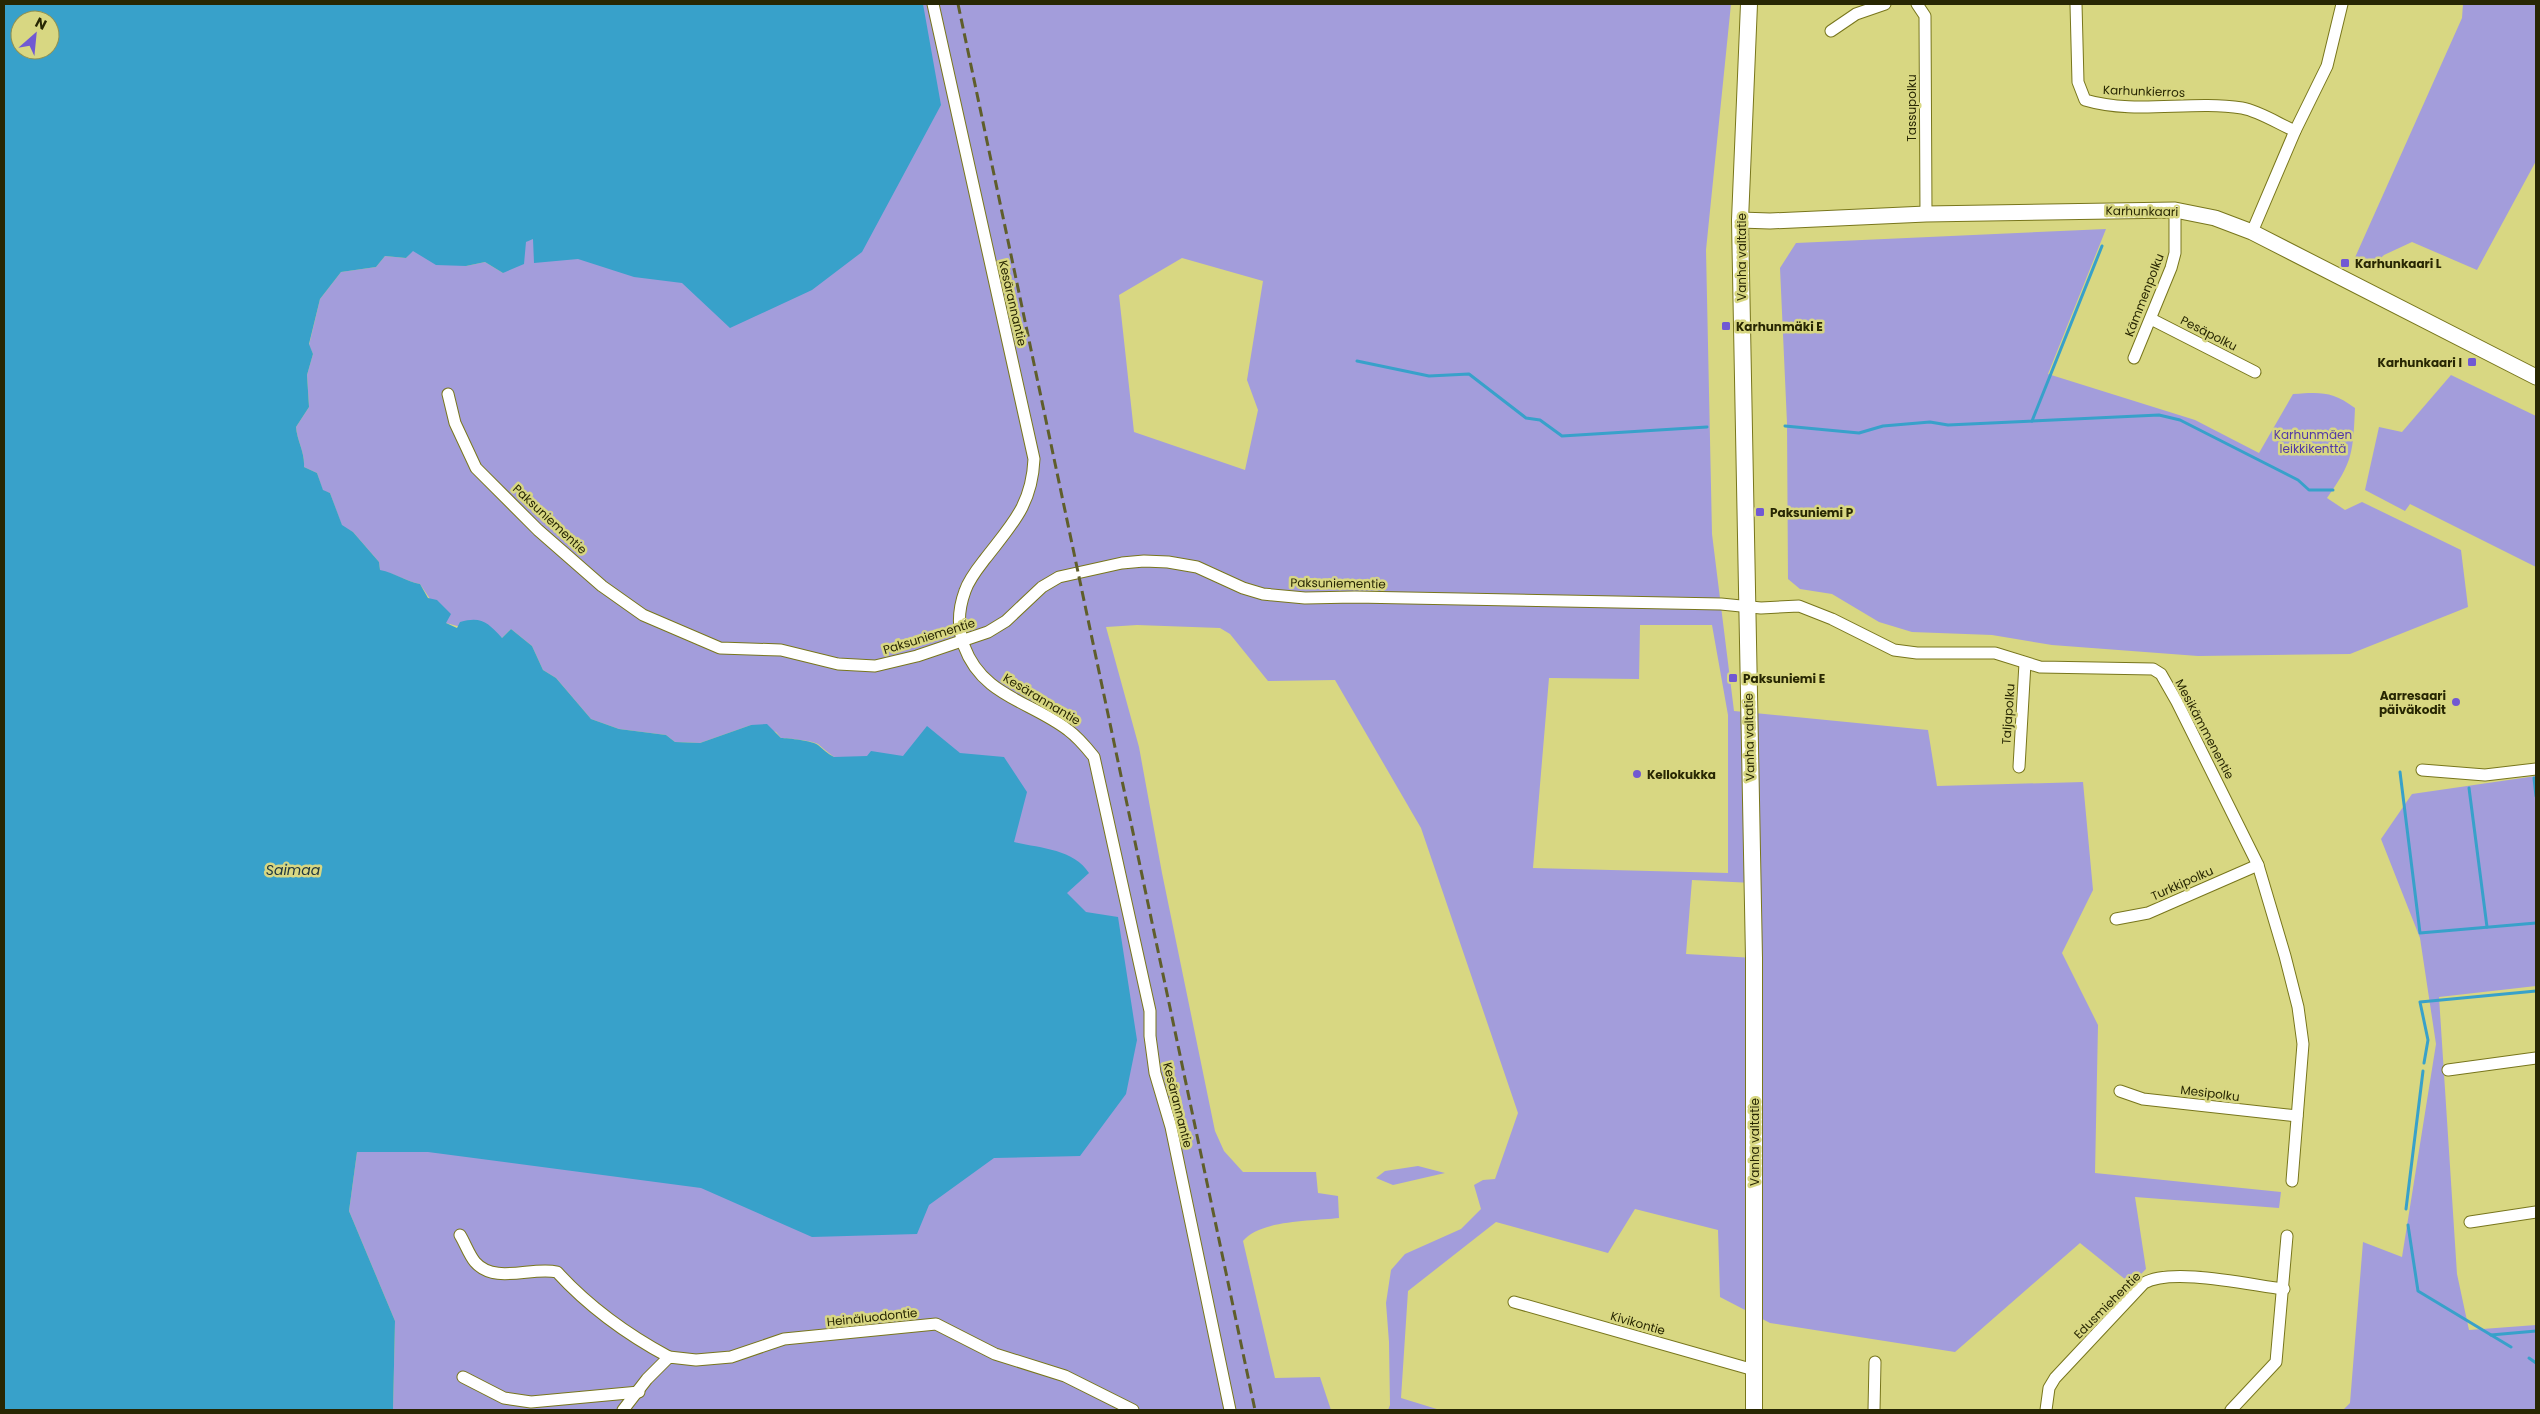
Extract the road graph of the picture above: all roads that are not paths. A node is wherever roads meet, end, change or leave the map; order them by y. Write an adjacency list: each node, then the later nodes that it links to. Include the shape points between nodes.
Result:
1 (933, 4): 19 (street, Kesärannantie, via 1034,459 1028,498 1017,518 966,586 958,621)
2 (1749, 4): 11 (main road, Vanha valtatie)
3 (1885, 4): 7 (street, via 1856,14)
4 (1918, 4): 10 (street, Tassupolku, via 1925,16)
5 (2076, 4): 8 (street, Karhunkierros, via 2078,82 2085,100 2103,106 2244,108)
6 (2342, 4): 8 (street, via 2327,66)
7 (1831, 31)
8 (2295, 131): 12 (street)
9 (2175, 210): 10 (street, Karhunkaari); 12 (street, Karhunkaari, via 2215,218); 13 (street, Kämmenpolku, via 2171,268)
10 (1926, 214): 11 (street, Karhunkaari)
11 (1740, 220): 18 (main road, Vanha valtatie)
12 (2252, 232): 16 (street, Karhunkaari)
13 (2151, 320): 14 (street, Kämmenpolku); 15 (street, Pesäpolku)
14 (2134, 358)
15 (2255, 372)
16 (2536, 377)
17 (448, 394): 19 (street, Paksuniementie, via 455,423 476,468 588,574 642,614 720,648 781,650 838,664 875,666)
18 (1746, 606): 19 (street, Paksuniementie, via 1305,598 1263,594 1197,567 1144,561 1114,564 1059,577 1042,587 1006,622); 20 (street, Mesikämmenentie, via 1799,606 1894,650 1995,654); 39 (main road, Vanha valtatie, via 1754,958)
19 (962, 641): 44 (street, Kesärannantie, via 977,672 989,684 1068,729 1094,758 1150,1012 1155,1073 1171,1127)
20 (2026, 663): 21 (street, Taljapolku); 24 (street, Mesikämmenentie, via 2049,667 2153,669 2161,674)
21 (2019, 766)
22 (2536, 769): 23 (street, via 2485,775)
23 (2422, 770)
24 (2258, 865): 25 (street, Turkkipolku, via 2148,913); 29 (street, Mesikämmenentie, via 2298,1006 2303,1044)
25 (2116, 918)
26 (2536, 1058): 27 (street)
27 (2448, 1070)
28 (2120, 1091): 29 (street, Mesipolku, via 2143,1099)
29 (2297, 1116): 30 (street, Mesikämmenentie)
30 (2292, 1181)
31 (2536, 1212): 32 (street)
32 (2470, 1222)
33 (460, 1235): 37 (street, Heinäluodontie, via 474,1262 483,1269 492,1273 557,1272 600,1313 632,1336)
34 (2287, 1236): 35 (street)
35 (2284, 1288): 47 (street, Edusmiehentie, via 2172,1275 2153,1278 2144,1283 2055,1378 2049,1388); 48 (street, via 2276,1362)
36 (1514, 1302): 39 (street, Kivikontie)
37 (669, 1356): 41 (street); 43 (street, Heinäluodontie, via 696,1360 731,1357 784,1339 936,1324 995,1354 1065,1376)
38 (1875, 1362): 46 (street)
39 (1754, 1370): 45 (main road, Vanha valtatie)
40 (462, 1377): 41 (street, via 504,1398 531,1402)
41 (639, 1392): 42 (street)
42 (623, 1410)
43 (1133, 1410)
44 (1230, 1410)
45 (1754, 1410)
46 (1874, 1410)
47 (2046, 1410)
48 (2231, 1410)

